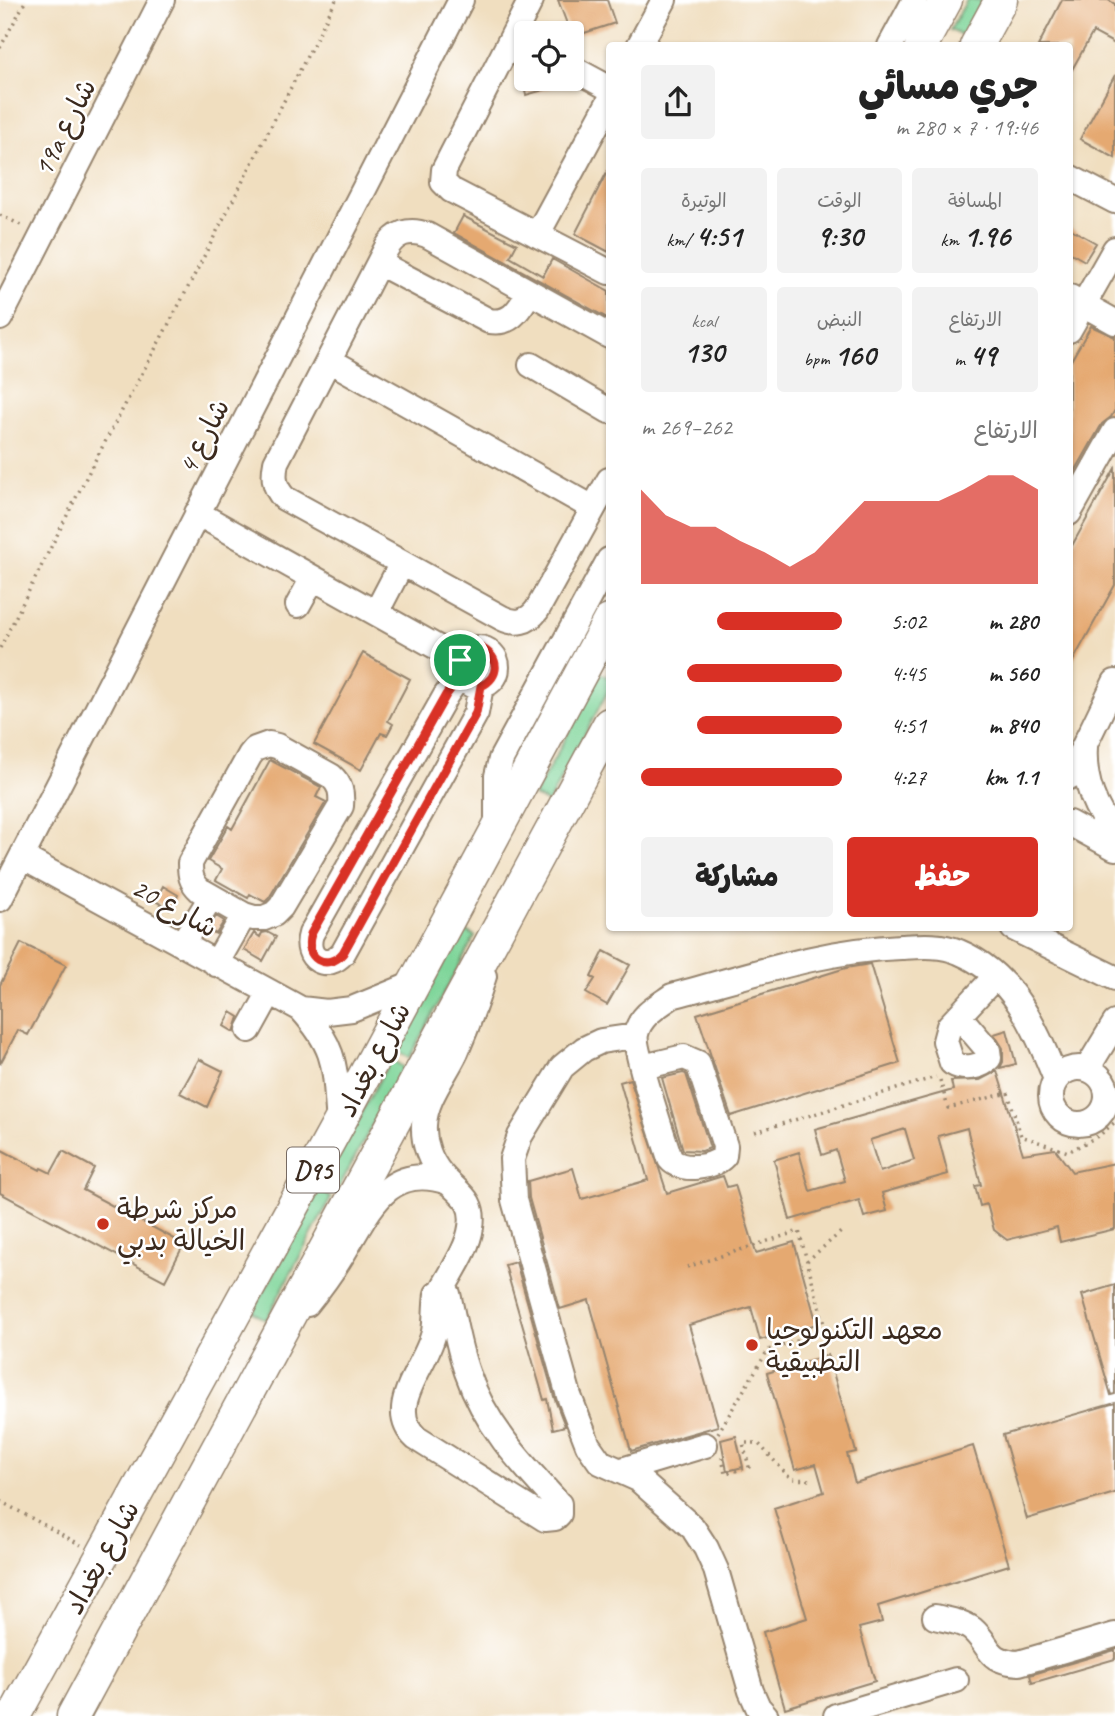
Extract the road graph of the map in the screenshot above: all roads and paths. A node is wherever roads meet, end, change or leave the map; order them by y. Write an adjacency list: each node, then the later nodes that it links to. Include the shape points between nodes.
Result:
1 (26, 0): 15 (path)
2 (162, 0): 23 (street, 19a شارع)
3 (336, 0): 47 (path)
4 (461, 0): 40 (street, شارع 4)
5 (531, 0): 10 (street)
6 (664, 0): 11 (street)
7 (915, 0): 12 (street)
8 (946, 0): 13 (main road)
9 (1001, 0): 14 (main road)
10 (525, 21)
11 (641, 42)
12 (892, 42)
13 (923, 42)
14 (977, 42)
15 (0, 48)
16 (514, 50): 24 (street, via 442,176 446,187)
17 (584, 74): 18 (street)
18 (606, 86)
19 (606, 108): 24 (street)
20 (1073, 179): 21 (street)
21 (1115, 201)
22 (0, 215): 23 (path)
23 (42, 235): 30 (street, 19a شارع)
24 (537, 235): 27 (street)
25 (1115, 249): 29 (street)
26 (379, 263): 28 (street, via 489,321 514,316); 28 (street, via 396,236 419,232); 33 (street)
27 (606, 270)
28 (530, 292): 32 (street)
29 (1076, 301): 31 (street)
30 (0, 318)
31 (1115, 322)
32 (606, 334)
33 (329, 360): 39 (street); 41 (street, via 276,462 276,487 284,498)
34 (531, 365): 35 (street)
35 (606, 409)
36 (1115, 431): 38 (street)
37 (606, 485): 39 (street)
38 (1073, 506)
39 (593, 508): 41 (street, via 537,610 523,621 509,621)
40 (197, 513): 43 (street); 56 (street, شارع 4)
41 (394, 559): 45 (street)
42 (606, 566): 53 (street, via 501,759)
43 (313, 578): 44 (street); 45 (street)
44 (298, 605)
45 (369, 609): 48 (street)
46 (606, 627): 53 (main road, شارع بغداد / D95)
47 (0, 648)
48 (467, 674): 48 (street, via 446,695 311,934 310,951 322,962 338,959 343,953 476,713)
49 (1115, 682): 51 (street)
50 (606, 730): 61 (main road, شارع بغداد / D95)
51 (1077, 749): 54 (street, via 1091,793)
52 (1073, 824): 55 (street)
53 (497, 829): 66 (main road, شارع بغداد / D95)
54 (1115, 834)
55 (1115, 848)
56 (22, 857): 58 (street, شارع 4); 62 (street, شارع 20)
57 (211, 897): 59 (street); 59 (street, via 194,884 190,874 194,853 250,755 262,745 277,746 338,782 341,806 281,907 264,918); 62 (street)
58 (0, 900)
59 (244, 915): 63 (street)
60 (1019, 931): 65 (street)
61 (492, 940): 80 (street, via 469,1019 424,1120 427,1148); 85 (main road, شارع بغداد / D95)
62 (182, 944): 63 (street, شارع 20)
63 (216, 964): 67 (street, شارع 20)
64 (995, 976): 69 (street); 72 (street, via 946,948 869,948 829,954 672,996 646,1016); 76 (street, via 1030,1018)
65 (1115, 978)
66 (413, 984): 68 (street, شارع 20, via 352,1009); 78 (main road, شارع بغداد / D95)
67 (270, 992): 68 (street, شارع 20); 71 (street)
68 (301, 1009): 78 (street, شارع 20, via 322,1033 332,1054)
69 (959, 1016)
70 (1115, 1023): 74 (street)
71 (249, 1030)
72 (635, 1037): 73 (street); 87 (street, via 601,1041 562,1067 520,1136 511,1177 513,1200 582,1434 600,1462)
73 (643, 1067): 73 (street, via 673,1163 685,1168 721,1160 725,1146 698,1063 684,1057)
74 (1087, 1069): 76 (street, via 1064,1071); 77 (street, via 1101,1079)
75 (939, 1076): 79 (path)
76 (1056, 1079): 77 (street, via 1051,1103 1066,1121 1090,1122)
77 (1110, 1104)
78 (339, 1123): 91 (main road, شارع بغداد / D95)
79 (755, 1132)
80 (448, 1182): 84 (street, via 466,1199 472,1222); 85 (street, via 414,1177 382,1193 323,1284)
81 (841, 1232): 82 (path)
82 (807, 1261): 83 (path, via 799,1231); 86 (path, via 826,1332 768,1350)
83 (687, 1267)
84 (442, 1290): 84 (street, via 448,1294 475,1395 499,1437 559,1504 555,1518 545,1518 415,1438 404,1423 403,1405 433,1333 436,1297)
85 (284, 1328): 90 (main road, شارع بغداد / D95)
86 (714, 1442): 87 (street); 88 (path, via 725,1474 749,1467 743,1443 749,1441 758,1443 792,1479)
87 (622, 1470): 98 (street, via 674,1510 706,1548 751,1691)
88 (810, 1480)
89 (0, 1501): 91 (path)
90 (169, 1540): 96 (main road, شارع بغداد / D95); 97 (main road, via 145,1609)
91 (102, 1556): 95 (main road, شارع بغداد / D95)
92 (934, 1617): 93 (street, via 964,1625 993,1655 1019,1663)
93 (1115, 1635)
94 (956, 1680): 99 (street)
95 (14, 1716)
96 (73, 1716)
97 (91, 1716)
98 (766, 1716)
99 (836, 1716)

